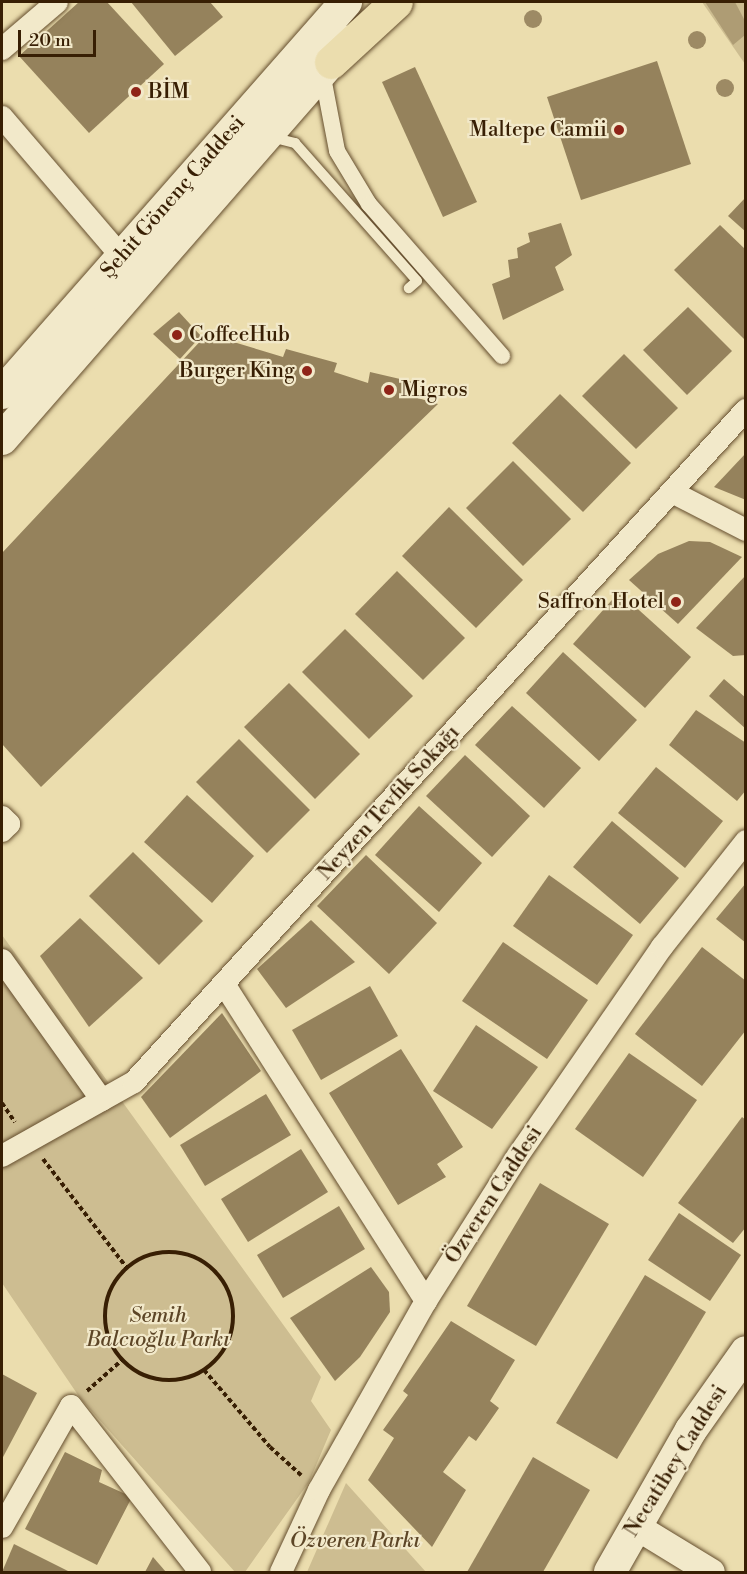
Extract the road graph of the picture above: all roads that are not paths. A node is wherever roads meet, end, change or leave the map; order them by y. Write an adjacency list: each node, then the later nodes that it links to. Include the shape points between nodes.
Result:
1 (57, 2): 5 (street)
2 (346, 2): 9 (main road, Şehit Gönenç Caddesi)
3 (382, 2): 6 (main road, Şehit Gönenç Caddesi)
4 (396, 2): 6 (main road)
5 (2, 49)
6 (326, 67): 8 (main road, Şehit Gönenç Caddesi); 11 (street, via 337,151 369,204)
7 (2, 117): 9 (street)
8 (265, 135): 10 (lane, via 295,144 417,281); 14 (main road, Şehit Gönenç Caddesi)
9 (121, 256): 12 (main road, Şehit Gönenç Caddesi)
10 (409, 288)
11 (502, 357)
12 (2, 393)
13 (746, 410): 15 (street, Neyzen Tevfik Sokağı)
14 (2, 439)
15 (672, 492): 16 (street); 21 (street, Neyzen Tevfik Sokağı)
16 (746, 530)
17 (2, 817): 18 (street, via 9,824)
18 (2, 831)
19 (746, 841): 24 (street, Özveren Caddesi, via 662,947 515,1160)
20 (2, 960): 22 (street)
21 (224, 984): 22 (street, Neyzen Tevfik Sokağı, via 134,1082); 24 (street)
22 (102, 1100): 23 (street, Neyzen Tevfik Sokağı)
23 (2, 1156)
24 (426, 1301): 29 (street, Özveren Caddesi, via 319,1490)
25 (746, 1352): 26 (main road, Necatibey Caddesi)
26 (634, 1525): 30 (main road, Necatibey Caddesi); 31 (street)
27 (2, 1527): 28 (street, via 71,1406)
28 (200, 1572)
29 (281, 1572)
30 (610, 1572)
31 (711, 1572)

